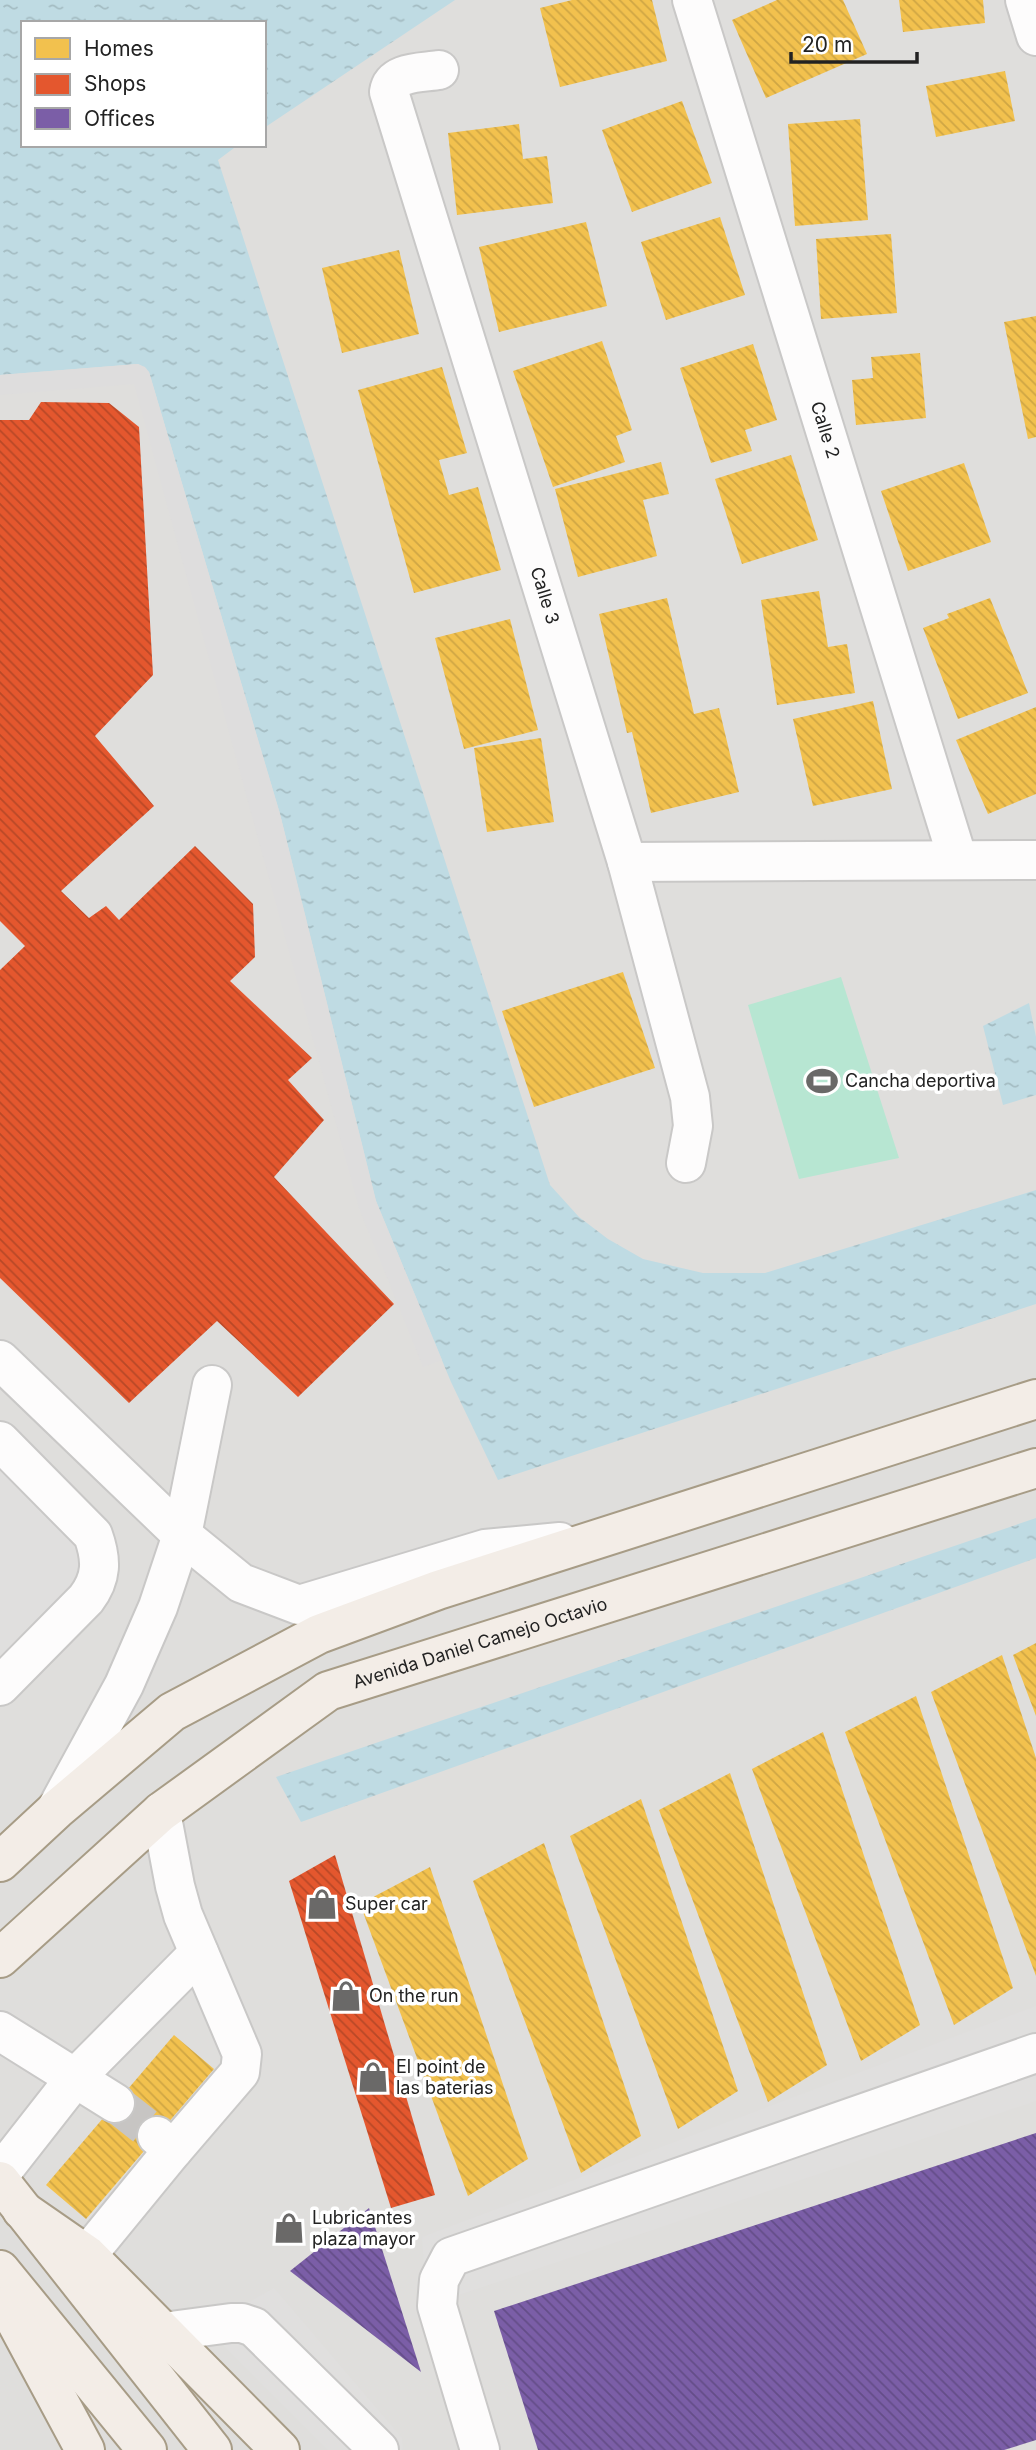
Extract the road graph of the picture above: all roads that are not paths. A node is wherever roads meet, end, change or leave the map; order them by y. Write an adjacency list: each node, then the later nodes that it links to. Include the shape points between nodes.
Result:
1 (692, 0): 5 (street, Calle 2)
2 (1025, 0): 3 (street)
3 (1036, 36)
4 (439, 70): 7 (street, Calle 3, via 396,77 389,92)
5 (958, 860): 6 (street); 7 (street)
6 (1036, 860)
7 (628, 862): 8 (street, Calle 3, via 690,1097 693,1126)
8 (686, 1163)
9 (0, 1360): 14 (street)
10 (212, 1385): 14 (street)
11 (1036, 1399): 15 (main road)
12 (0, 1441): 16 (street, via 93,1535 100,1565 86,1599)
13 (1036, 1468): 18 (main road, Avenida Daniel Camejo Octavio, via 328,1691)
14 (182, 1535): 15 (street, via 241,1583 299,1605 485,1549); 17 (street, via 158,1607 124,1685)
15 (600, 1538): 17 (main road, via 319,1634 172,1712)
16 (0, 1686)
17 (57, 1810): 19 (main road)
18 (161, 1812): 20 (street, via 175,1886); 21 (main road, Avenida Daniel Camejo Octavio)
19 (0, 1862)
20 (199, 1953): 24 (street); 28 (street, via 242,2054 240,2073 165,2143)
21 (0, 1958)
22 (0, 2031): 24 (street)
23 (1036, 2053): 37 (street, via 451,2257 439,2280 437,2306)
24 (76, 2077): 25 (street); 26 (street)
25 (116, 2103)
26 (0, 2174)
27 (11, 2195): 28 (main road); 34 (main road)
28 (87, 2255): 31 (main road)
29 (0, 2270): 33 (main road)
30 (0, 2291): 32 (main road)
31 (163, 2332): 35 (main road); 36 (street, via 231,2323 254,2327)
32 (85, 2450)
33 (148, 2450)
34 (212, 2450)
35 (280, 2450)
36 (379, 2450)
37 (480, 2450)

